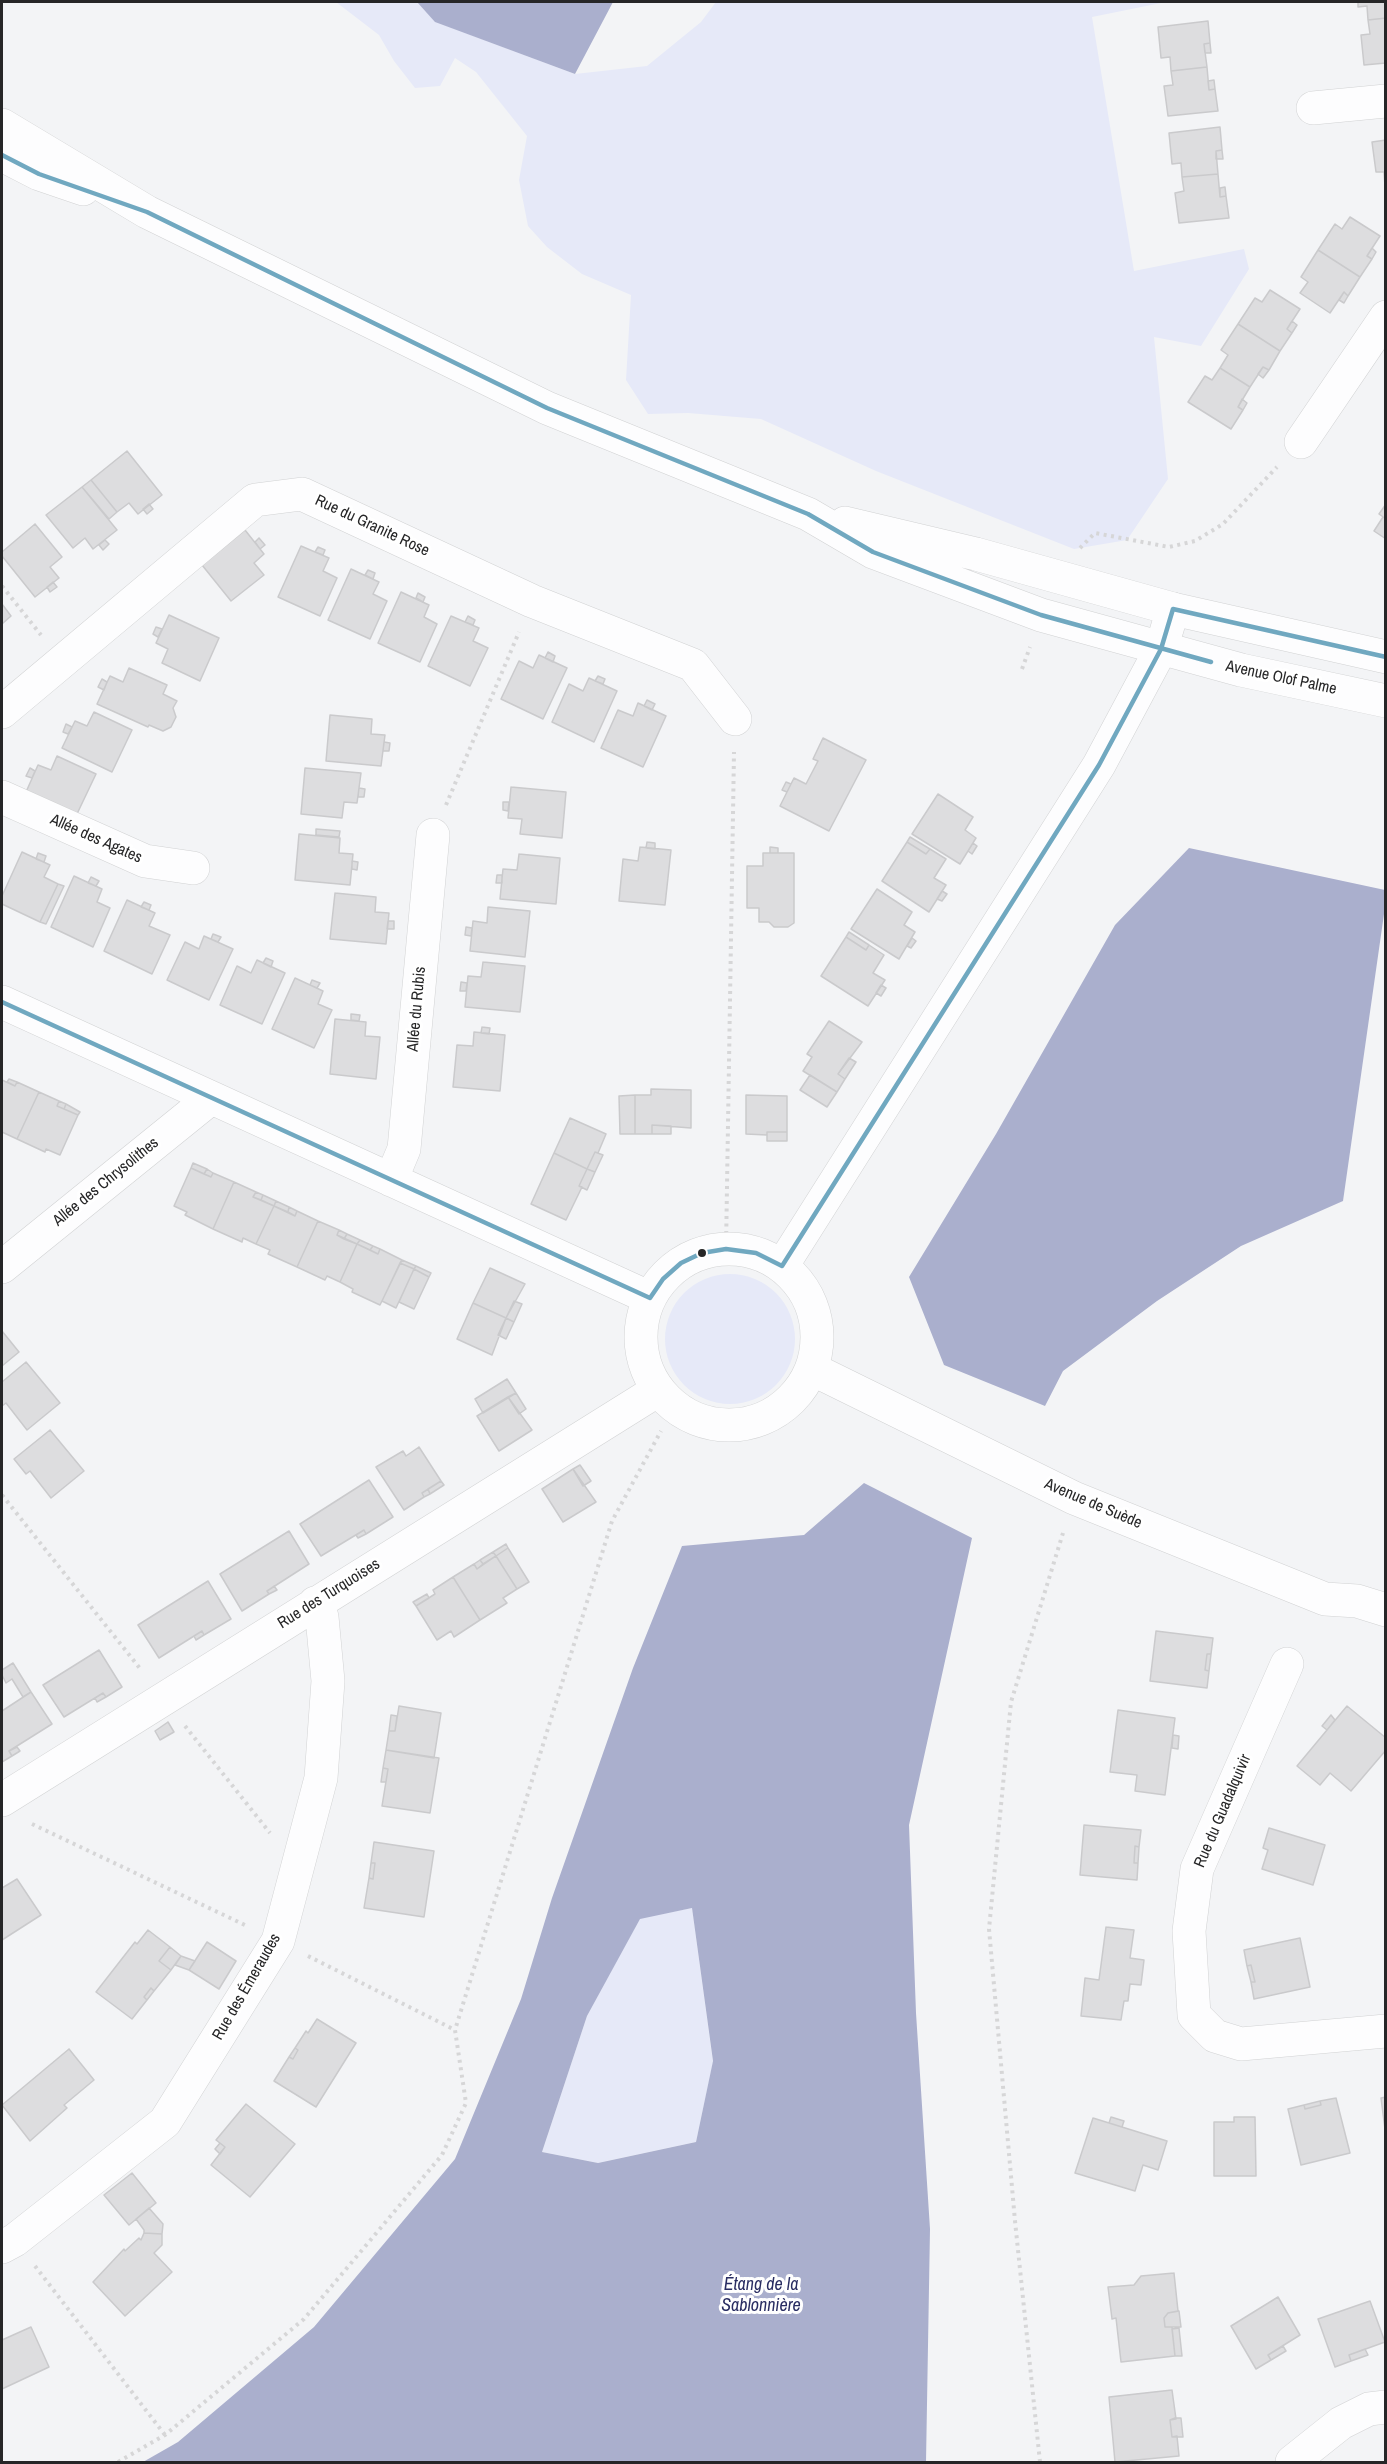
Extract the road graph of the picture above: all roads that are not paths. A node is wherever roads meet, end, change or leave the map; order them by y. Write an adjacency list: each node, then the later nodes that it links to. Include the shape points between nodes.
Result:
1 (1386, 101): 2 (street)
2 (1313, 108)
3 (2, 125): 5 (street, Avenue Olof Palme)
4 (2, 155): 5 (street, Avenue Olof Palme, via 39,174)
5 (147, 212): 8 (street, Avenue Olof Palme, via 547,408)
6 (1386, 317): 7 (street)
7 (1301, 442)
8 (808, 514): 9 (street, Avenue Olof Palme, via 976,554); 10 (street, Avenue Olof Palme, via 873,552 1041,615)
9 (1173, 609): 10 (street); 11 (street, Avenue Olof Palme)
10 (1161, 649): 12 (street, Avenue Olof Palme); 21 (street, via 1099,765)
11 (1386, 657)
12 (1386, 701)
13 (2, 712): 14 (street, Rue du Granite Rose, via 255,500 302,494 532,601 693,665)
14 (735, 719)
15 (2, 797): 17 (street, Allée des Agates, via 145,861)
16 (434, 835): 20 (street, Allée du Rubis, via 404,1149)
17 (194, 868)
18 (2, 1002): 19 (street)
19 (211, 1098): 20 (street); 22 (street, Allée des Chrysolithes)
20 (391, 1180): 23 (street)
21 (782, 1266): 23 (street, via 756,1253 726,1249 702,1253 681,1263); 24 (street, via 802,1287 814,1313 818,1341)
22 (2, 1267)
23 (650, 1298): 25 (street, via 642,1321 641,1345 646,1368)
24 (812, 1369): 25 (street, via 798,1393 778,1411 752,1422 725,1425 698,1420); 27 (street, Avenue de Suède, via 1074,1498 1325,1599 1357,1601)
25 (666, 1398): 26 (street, Rue des Turquoises)
26 (315, 1604): 29 (street, Rue des Turquoises); 31 (street, Rue des Émeraudes, via 322,1617 327,1681 321,1779 278,1941 165,2122)
27 (1386, 1610)
28 (1287, 1664): 30 (street, Rue du Guadalquivir, via 1197,1869 1189,1931 1194,2016 1215,2036 1241,2044)
29 (12, 1809)
30 (1386, 2031)
31 (8, 2244)
32 (1386, 2407): 33 (street, via 1369,2409 1341,2422)
33 (1292, 2463)

